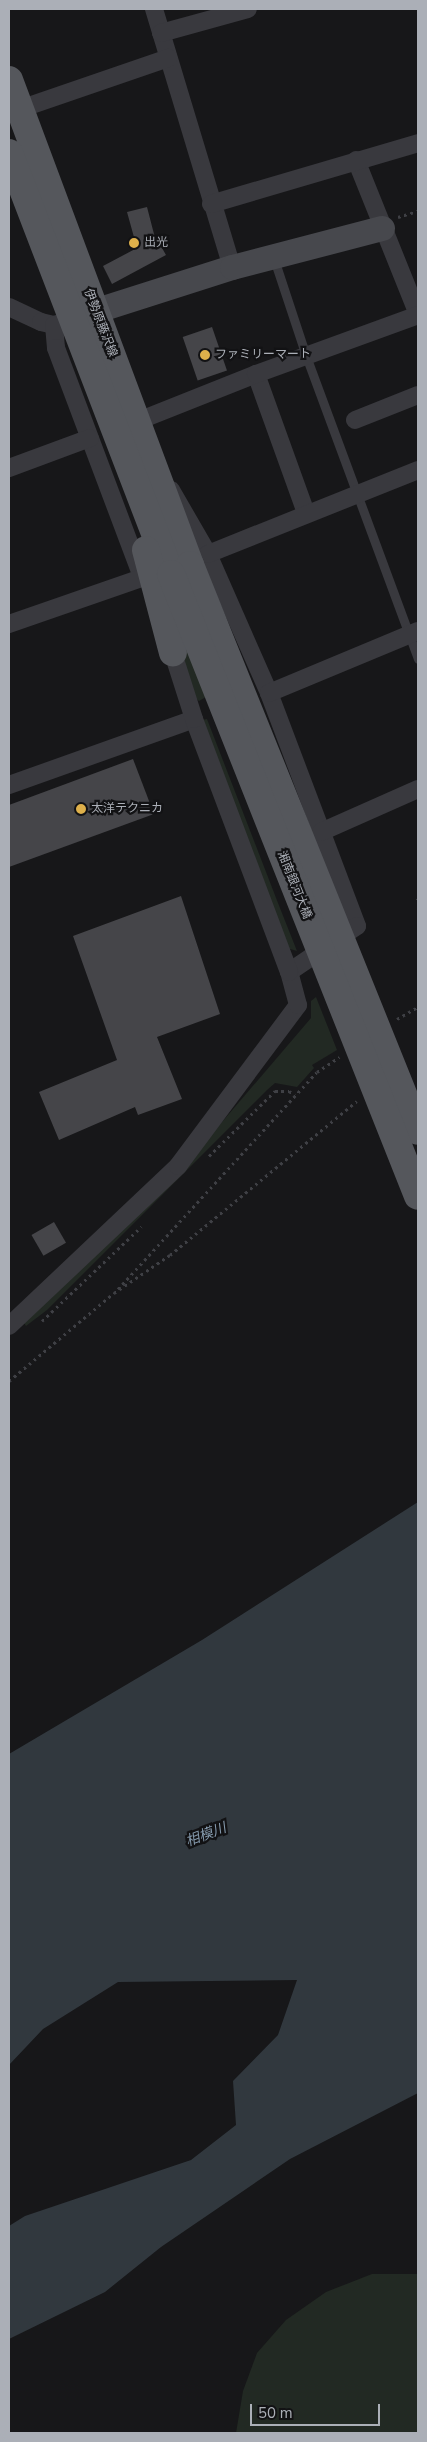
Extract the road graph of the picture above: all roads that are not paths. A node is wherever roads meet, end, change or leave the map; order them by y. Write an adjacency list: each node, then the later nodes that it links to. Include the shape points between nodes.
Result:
1 (154, 9): 3 (street)
2 (248, 9): 3 (street)
3 (161, 33): 4 (street)
4 (168, 58): 6 (street); 10 (street)
5 (9, 80): 6 (main road, 伊勢原藤沢線)
6 (20, 109): 16 (main road, 伊勢原藤沢線)
7 (418, 143): 9 (street)
8 (9, 153): 16 (main road, 伊勢原藤沢線)
9 (356, 160): 10 (street); 11 (street)
10 (211, 204): 13 (street)
11 (382, 228): 12 (street); 15 (street)
12 (273, 256): 13 (street); 17 (lane)
13 (232, 267): 16 (street)
14 (9, 307): 16 (street)
15 (418, 315): 17 (street)
16 (74, 318): 21 (main road, 伊勢原藤沢線); 22 (street, via 56,348); 26 (main road, 伊勢原藤沢線)
17 (306, 356): 18 (street); 25 (lane)
18 (256, 374): 21 (street); 27 (street)
19 (418, 395): 20 (street)
20 (355, 420)
21 (138, 421): 28 (main road, 伊勢原藤沢線)
22 (90, 438): 23 (street); 29 (street)
23 (9, 468)
24 (418, 470): 25 (street)
25 (356, 494): 27 (street); 31 (lane)
26 (145, 509): 28 (main road, 伊勢原藤沢線); 32 (main road, via 139,525)
27 (306, 513): 28 (street)
28 (190, 564): 34 (street); 40 (main road, 湘南銀河大橋, bridge); 41 (main road, 湘南銀河大橋, bridge)
29 (142, 578): 30 (street); 32 (street)
30 (9, 624)
31 (414, 633): 33 (lane); 34 (street)
32 (173, 653): 35 (street)
33 (418, 659)
34 (269, 693): 38 (street)
35 (194, 719): 36 (street); 39 (street)
36 (9, 785)
37 (418, 790): 38 (street)
38 (321, 832): 39 (street, via 357,926)
39 (289, 972): 42 (street, via 298,1005 178,1166)
40 (418, 1131)
41 (418, 1196)
42 (9, 1326)

